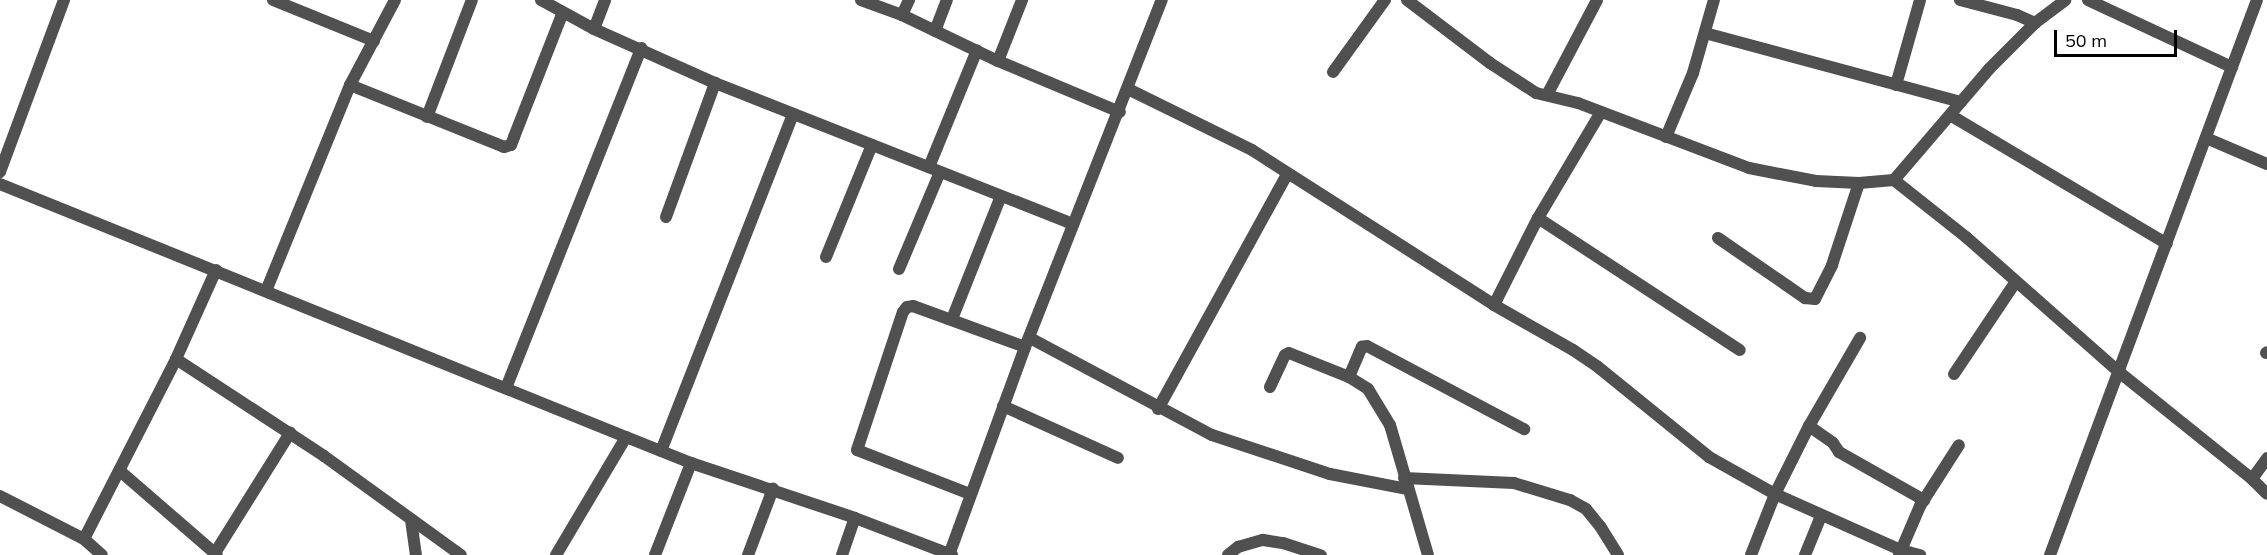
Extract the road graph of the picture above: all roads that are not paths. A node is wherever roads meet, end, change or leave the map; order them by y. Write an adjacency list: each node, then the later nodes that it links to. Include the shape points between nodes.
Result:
1 (64, 0): 49 (street)
2 (273, 0): 27 (street)
3 (395, 0): 27 (street)
4 (472, 0): 43 (street)
5 (541, 0): 21 (street)
6 (605, 0): 24 (street)
7 (861, 0): 22 (street)
8 (909, 0): 22 (street)
9 (947, 0): 25 (street)
10 (1022, 0): 30 (street)
11 (1162, 0): 36 (street)
12 (1386, 0): 32 (street)
13 (1407, 0): 37 (street, via 1490,63 1530,89)
14 (1597, 0): 37 (street)
15 (1714, 0): 26 (street)
16 (1920, 0): 35 (street)
17 (1960, 0): 23 (street)
18 (2065, 0): 23 (street)
19 (2088, 0): 31 (street)
20 (2257, 0): 31 (street)
21 (562, 12): 24 (street); 43 (street, via 511,145 504,147)
22 (902, 15): 25 (street)
23 (2036, 23): 38 (street)
24 (594, 29): 28 (street)
25 (935, 31): 29 (street)
26 (1704, 33): 35 (street); 44 (street, via 1688,88)
27 (374, 41): 34 (street)
28 (641, 48): 33 (street); 75 (street)
29 (977, 50): 30 (street); 48 (street)
30 (998, 61): 39 (street)
31 (2232, 67): 45 (street)
32 (1333, 72)
33 (715, 83): 41 (street); 55 (street)
34 (350, 85): 43 (street); 64 (street)
35 (1896, 85): 38 (street)
36 (1128, 89): 39 (street); 50 (street, via 1252,150)
37 (1547, 95): 40 (street)
38 (1961, 102): 42 (street)
39 (1120, 112): 57 (street)
40 (1600, 112): 44 (street); 56 (street)
41 (793, 114): 46 (street); 83 (street)
42 (1950, 115): 51 (street); 59 (street)
43 (427, 117)
44 (1666, 137): 52 (street, via 1785,177)
45 (2206, 138): 47 (street); 59 (street)
46 (872, 145): 48 (street); 60 (street)
47 (2267, 164)
48 (934, 170): 54 (street); 61 (street)
49 (0, 172)
50 (1288, 173): 65 (street); 77 (street)
51 (1894, 180): 52 (street); 63 (street, via 1966,237)
52 (1859, 183): 58 (street, via 1832,265 1815,299 1805,298)
53 (0, 184): 62 (street)
54 (1001, 196): 57 (street); 66 (street)
55 (666, 217)
56 (1538, 219): 65 (street); 69 (street)
57 (1073, 224): 68 (street)
58 (1718, 238)
59 (2167, 244): 71 (street)
60 (826, 257)
61 (899, 269)
62 (216, 270): 64 (street); 70 (street)
63 (2015, 283): 71 (street); 72 (street)
64 (266, 291): 75 (street)
65 (1494, 305): 92 (street, via 1598,367 1683,439)
66 (952, 319): 68 (street); 91 (street, via 907,307 856,447 858,452)
67 (1860, 338): 78 (street)
68 (1028, 342): 76 (street); 77 (street)
69 (1740, 350)
70 (176, 359): 80 (street); 87 (street)
71 (2119, 372): 88 (street); 117 (street)
72 (1954, 374)
73 (1350, 377): 74 (street, via 1288,353); 79 (street, via 1362,347 1367,346); 89 (street, via 1368,389 1390,425)
74 (1270, 387)
75 (506, 388): 81 (street)
76 (1003, 406): 84 (street); 91 (street)
77 (1158, 409): 89 (street, via 1212,435 1330,474)
78 (1809, 426): 92 (street); 95 (street, via 1839,452)
79 (1524, 429)
80 (290, 433): 98 (street); 101 (street)
81 (626, 437): 83 (street); 105 (street)
82 (1959, 445): 95 (street)
83 (661, 451): 86 (street)
84 (1118, 458)
85 (2267, 458): 88 (street)
86 (691, 463): 90 (street); 106 (street)
87 (120, 471): 99 (street); 101 (street)
88 (2252, 479): 93 (street)
89 (1405, 483): 112 (street); 113 (street, via 1514,483 1570,500 1593,517)
90 (773, 489): 97 (street); 107 (street)
91 (970, 494): 109 (street)
92 (1774, 494): 96 (street); 114 (street)
93 (2267, 494)
94 (0, 496): 99 (street)
95 (1924, 500): 100 (street)
96 (1821, 516): 100 (street); 115 (street)
97 (855, 518): 108 (street); 109 (street)
98 (411, 520): 103 (street); 104 (street)
99 (84, 539): 102 (street)
100 (1900, 552): 116 (street)
101 (216, 554)
102 (102, 555)
103 (416, 555)
104 (460, 555)
105 (556, 555)
106 (655, 555)
107 (748, 555)
108 (842, 555)
109 (950, 555)
110 (1228, 555): 111 (street, via 1238,547 1263,540)
111 (1321, 555)
112 (1428, 555)
113 (1618, 555)
114 (1751, 555)
115 (1805, 555)
116 (1920, 555)
117 (2050, 555)

